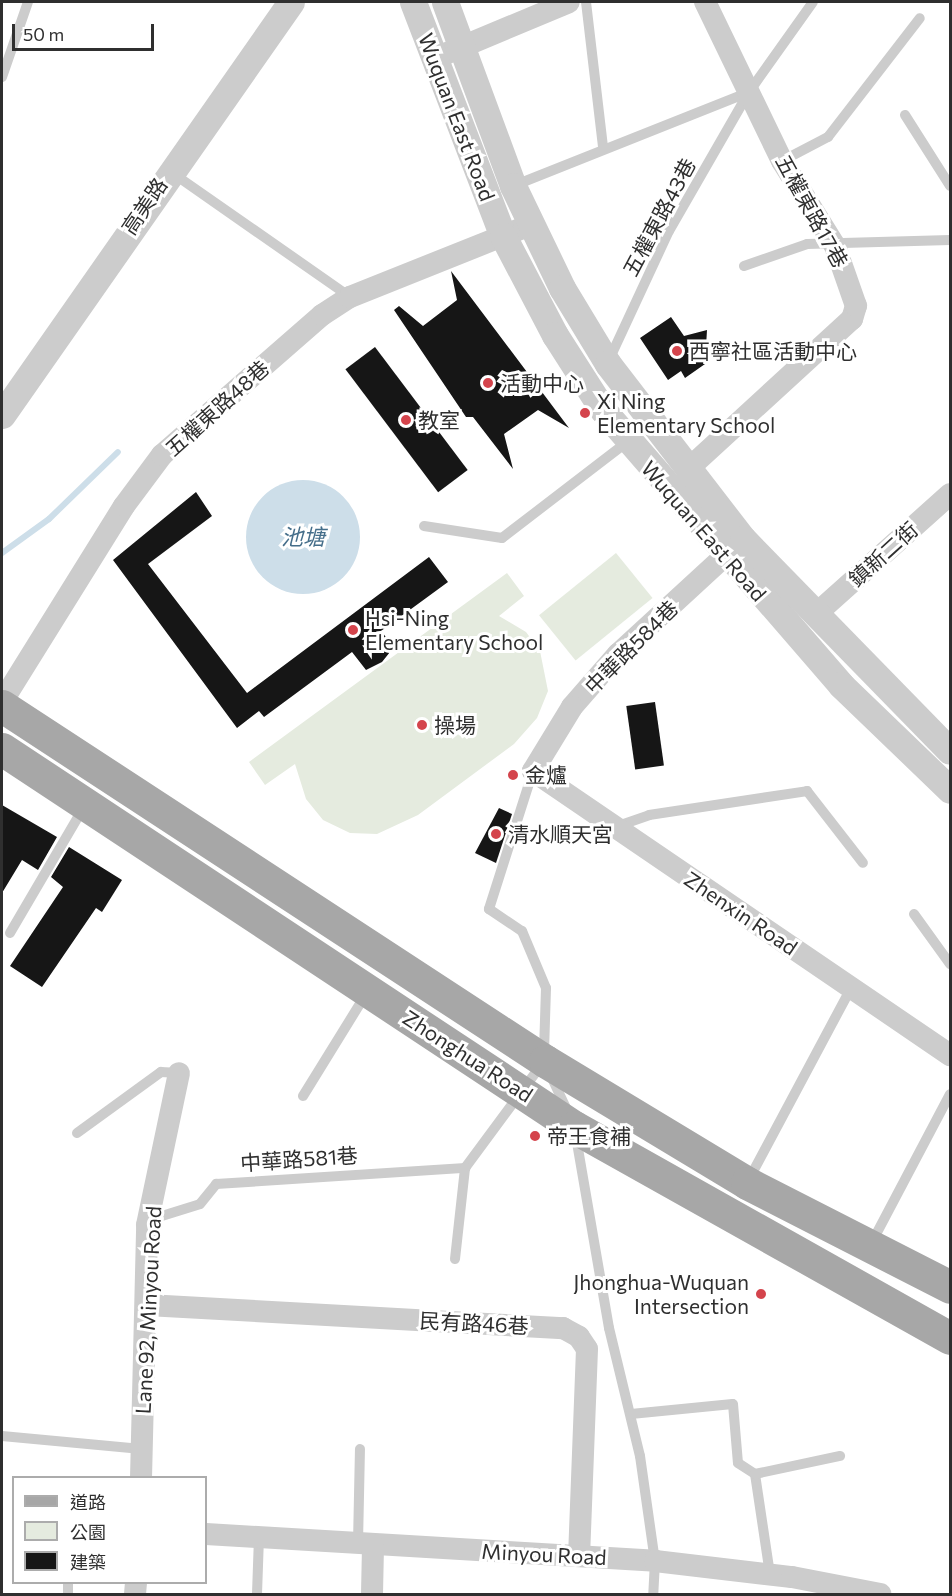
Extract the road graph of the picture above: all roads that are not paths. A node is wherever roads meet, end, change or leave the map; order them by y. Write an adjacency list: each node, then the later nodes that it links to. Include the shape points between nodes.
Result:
1 (28, 2): 12 (lane)
2 (291, 2): 17 (street, 高美路)
3 (413, 2): 11 (street, Wuquan East Road)
4 (445, 2): 10 (street, Wuquan East Road)
5 (569, 2): 10 (street)
6 (586, 2): 15 (lane)
7 (705, 2): 13 (street, 五權東路17巷)
8 (813, 2): 13 (lane, 五權東路43巷)
9 (920, 18): 16 (lane, via 828,137)
10 (461, 46): 11 (street); 18 (street, Wuquan East Road)
11 (433, 58): 21 (street, Wuquan East Road)
12 (2, 77)
13 (749, 92): 15 (lane); 16 (street, 五權東路17巷); 26 (lane, 五權東路43巷, via 669,231)
14 (905, 115): 19 (lane)
15 (603, 146): 18 (lane)
16 (783, 161): 23 (street, 五權東路17巷)
17 (168, 170): 25 (lane); 27 (street, 高美路)
18 (513, 186): 20 (street, Wuquan East Road)
19 (951, 186)
20 (530, 225): 21 (street, 五權東路48巷); 26 (street, Wuquan East Road)
21 (503, 236): 25 (street, 五權東路48巷); 28 (street, Wuquan East Road, via 555,335)
22 (951, 240): 23 (lane)
23 (836, 246): 24 (lane, via 807,244); 29 (street, 五權東路17巷, via 855,290 852,319)
24 (744, 266)
25 (350, 297): 34 (street, 五權東路48巷, via 322,315 162,456 124,506)
26 (608, 364): 29 (street, Wuquan East Road)
27 (2, 415)
28 (626, 443): 31 (lane, via 502,538); 32 (street, Wuquan East Road)
29 (687, 470): 32 (street, Wuquan East Road)
30 (951, 494): 33 (street, 鎮新二街)
31 (424, 526)
32 (734, 548): 33 (street, Wuquan East Road); 37 (street, 中華路584巷, via 618,654 572,707); 38 (street, Wuquan East Road, via 841,685)
33 (816, 614): 36 (street, Wuquan East Road)
34 (2, 704): 49 (main road, Zhonghua Road)
35 (2, 748): 40 (main road, Zhonghua Road)
36 (950, 750): 38 (street)
37 (533, 771): 41 (street, Zhenxin Road); 49 (lane, 中華路584巷, via 489,909 522,931 546,988)
38 (931, 771): 39 (street, Wuquan East Road)
39 (951, 790)
40 (86, 805): 44 (lane); 47 (main road, Zhonghua Road)
41 (615, 827): 42 (lane, via 649,815 807,791); 46 (street, Zhenxin Road)
42 (863, 863)
43 (914, 914): 45 (lane)
44 (10, 933)
45 (951, 964)
46 (850, 988): 48 (street, Zhenxin Road); 57 (lane)
47 (367, 991): 51 (main road, Zhonghua Road); 53 (lane)
48 (951, 1055)
49 (545, 1061): 51 (lane); 54 (lane, 中華路584巷); 57 (main road, Zhonghua Road)
50 (179, 1074): 55 (lane, via 161,1072); 58 (street, Lane 92, Minyou Road)
51 (520, 1090): 54 (main road, Zhonghua Road); 56 (lane)
52 (951, 1094): 59 (lane)
53 (303, 1096)
54 (574, 1127): 63 (main road, Zhonghua Road); 64 (lane, via 609,1328)
55 (77, 1133)
56 (465, 1168): 58 (lane, 中華路581巷, via 216,1184 200,1204); 60 (lane)
57 (747, 1183): 59 (main road, Zhonghua Road)
58 (148, 1220): 62 (street, Lane 92, Minyou Road)
59 (869, 1247): 61 (main road, Zhonghua Road)
60 (455, 1259)
61 (951, 1287)
62 (147, 1305): 66 (street, Lane 92, Minyou Road); 74 (street, 民有路46巷, via 563,1328 579,1336 587,1349)
63 (951, 1338)
64 (631, 1414): 69 (lane, via 733,1404 738,1463); 75 (lane)
65 (2, 1436): 66 (lane)
66 (141, 1449): 70 (street, Lane 92, Minyou Road)
67 (360, 1449): 73 (lane)
68 (840, 1456): 69 (lane)
69 (755, 1474): 76 (lane)
70 (141, 1476)
71 (207, 1534): 72 (street, Minyou Road)
72 (259, 1538): 73 (street, Minyou Road); 77 (lane)
73 (366, 1544): 74 (street, Minyou Road); 78 (street)
74 (579, 1556): 75 (street, Minyou Road)
75 (655, 1561): 76 (street, Minyou Road); 79 (lane)
76 (770, 1574): 80 (street, Minyou Road)
77 (257, 1594)
78 (372, 1594)
79 (653, 1594)
80 (880, 1594)

